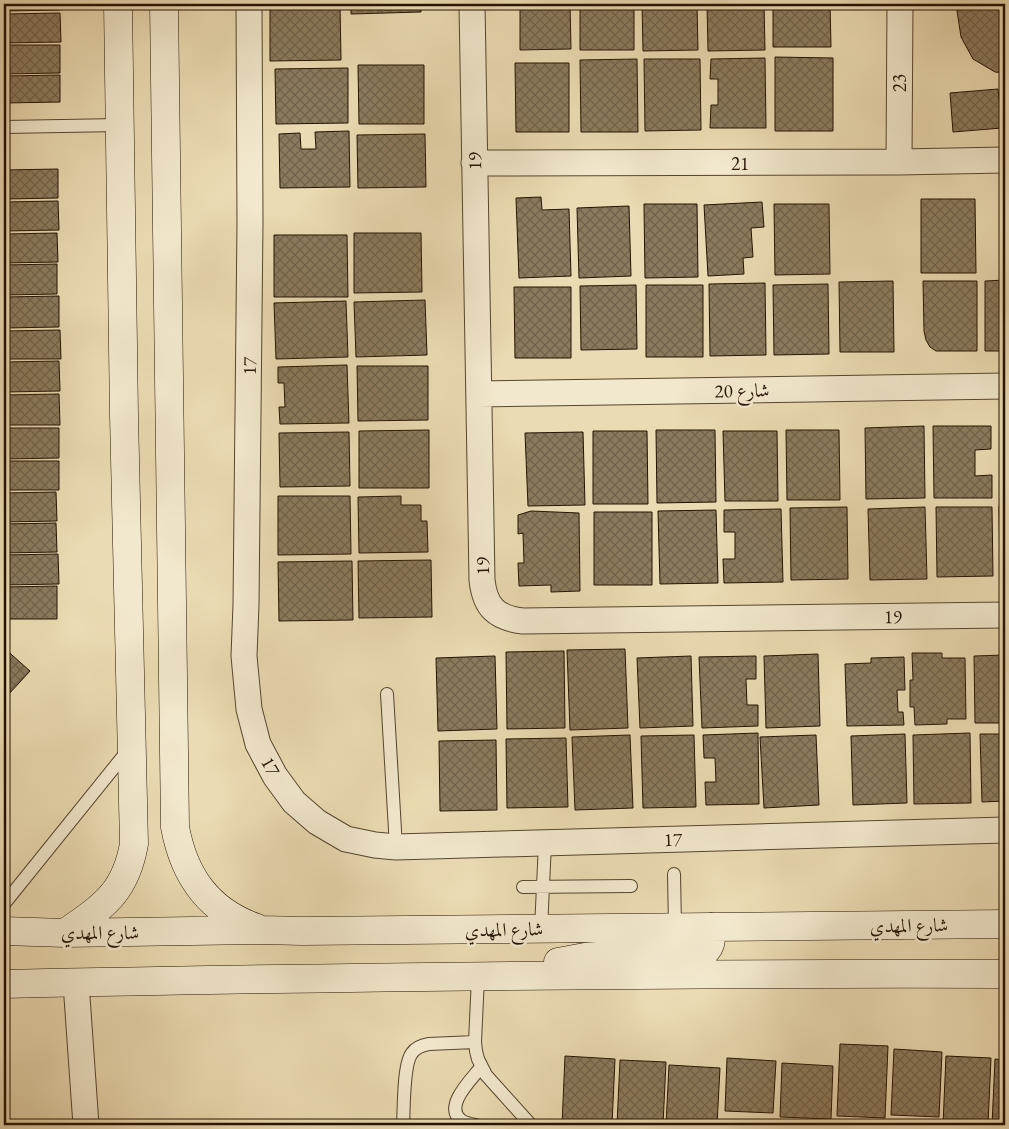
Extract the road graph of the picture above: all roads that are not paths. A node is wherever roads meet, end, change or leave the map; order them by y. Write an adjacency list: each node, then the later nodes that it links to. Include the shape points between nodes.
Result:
1 (118, 4): 6 (main road)
2 (164, 4): 28 (main road, via 175,827 185,863 205,894 232,917)
3 (249, 4): 18 (street, 17, via 250,222 244,656 249,709 258,744 294,802 317,822 346,838)
4 (472, 4): 10 (street, 19)
5 (900, 4): 9 (street, 23)
6 (120, 125): 7 (lane); 15 (main road)
7 (4, 127)
8 (1005, 160): 9 (street, 21)
9 (899, 162): 10 (street, 21)
10 (474, 163): 12 (street, 19)
11 (1005, 386): 12 (street, شارع 20)
12 (479, 394): 13 (street, 19, via 483,593 489,605 510,620)
13 (1005, 615)
14 (387, 694): 18 (lane)
15 (132, 746): 23 (lane); 30 (main road, via 134,844 131,858 110,899)
16 (1005, 830): 17 (street, 17)
17 (545, 843): 18 (street, 17); 22 (lane)
18 (396, 847)
19 (674, 874): 25 (lane)
20 (631, 886): 22 (lane)
21 (523, 887): 22 (lane)
22 (543, 887): 27 (lane)
23 (4, 904)
24 (1005, 924): 26 (main road, شارع المهدي)
25 (675, 927): 26 (main road, شارع المهدي); 27 (main road, شارع المهدي)
26 (711, 927): 32 (main road, via 710,945 701,954 585,957 552,963)
27 (541, 929): 28 (main road, شارع المهدي)
28 (263, 930): 30 (main road, شارع المهدي)
29 (4, 931): 30 (main road, شارع المهدي)
30 (65, 933)
31 (1005, 974): 32 (main road)
32 (522, 976): 33 (main road)
33 (478, 977): 34 (main road); 36 (lane)
34 (76, 983): 35 (main road); 38 (street)
35 (4, 984)
36 (475, 1042): 37 (lane); 39 (lane, via 423,1045 412,1053 407,1065)
37 (481, 1066): 40 (lane, via 455,1103 461,1120); 41 (lane)
38 (86, 1125)
39 (403, 1125)
40 (476, 1125)
41 (531, 1125)

